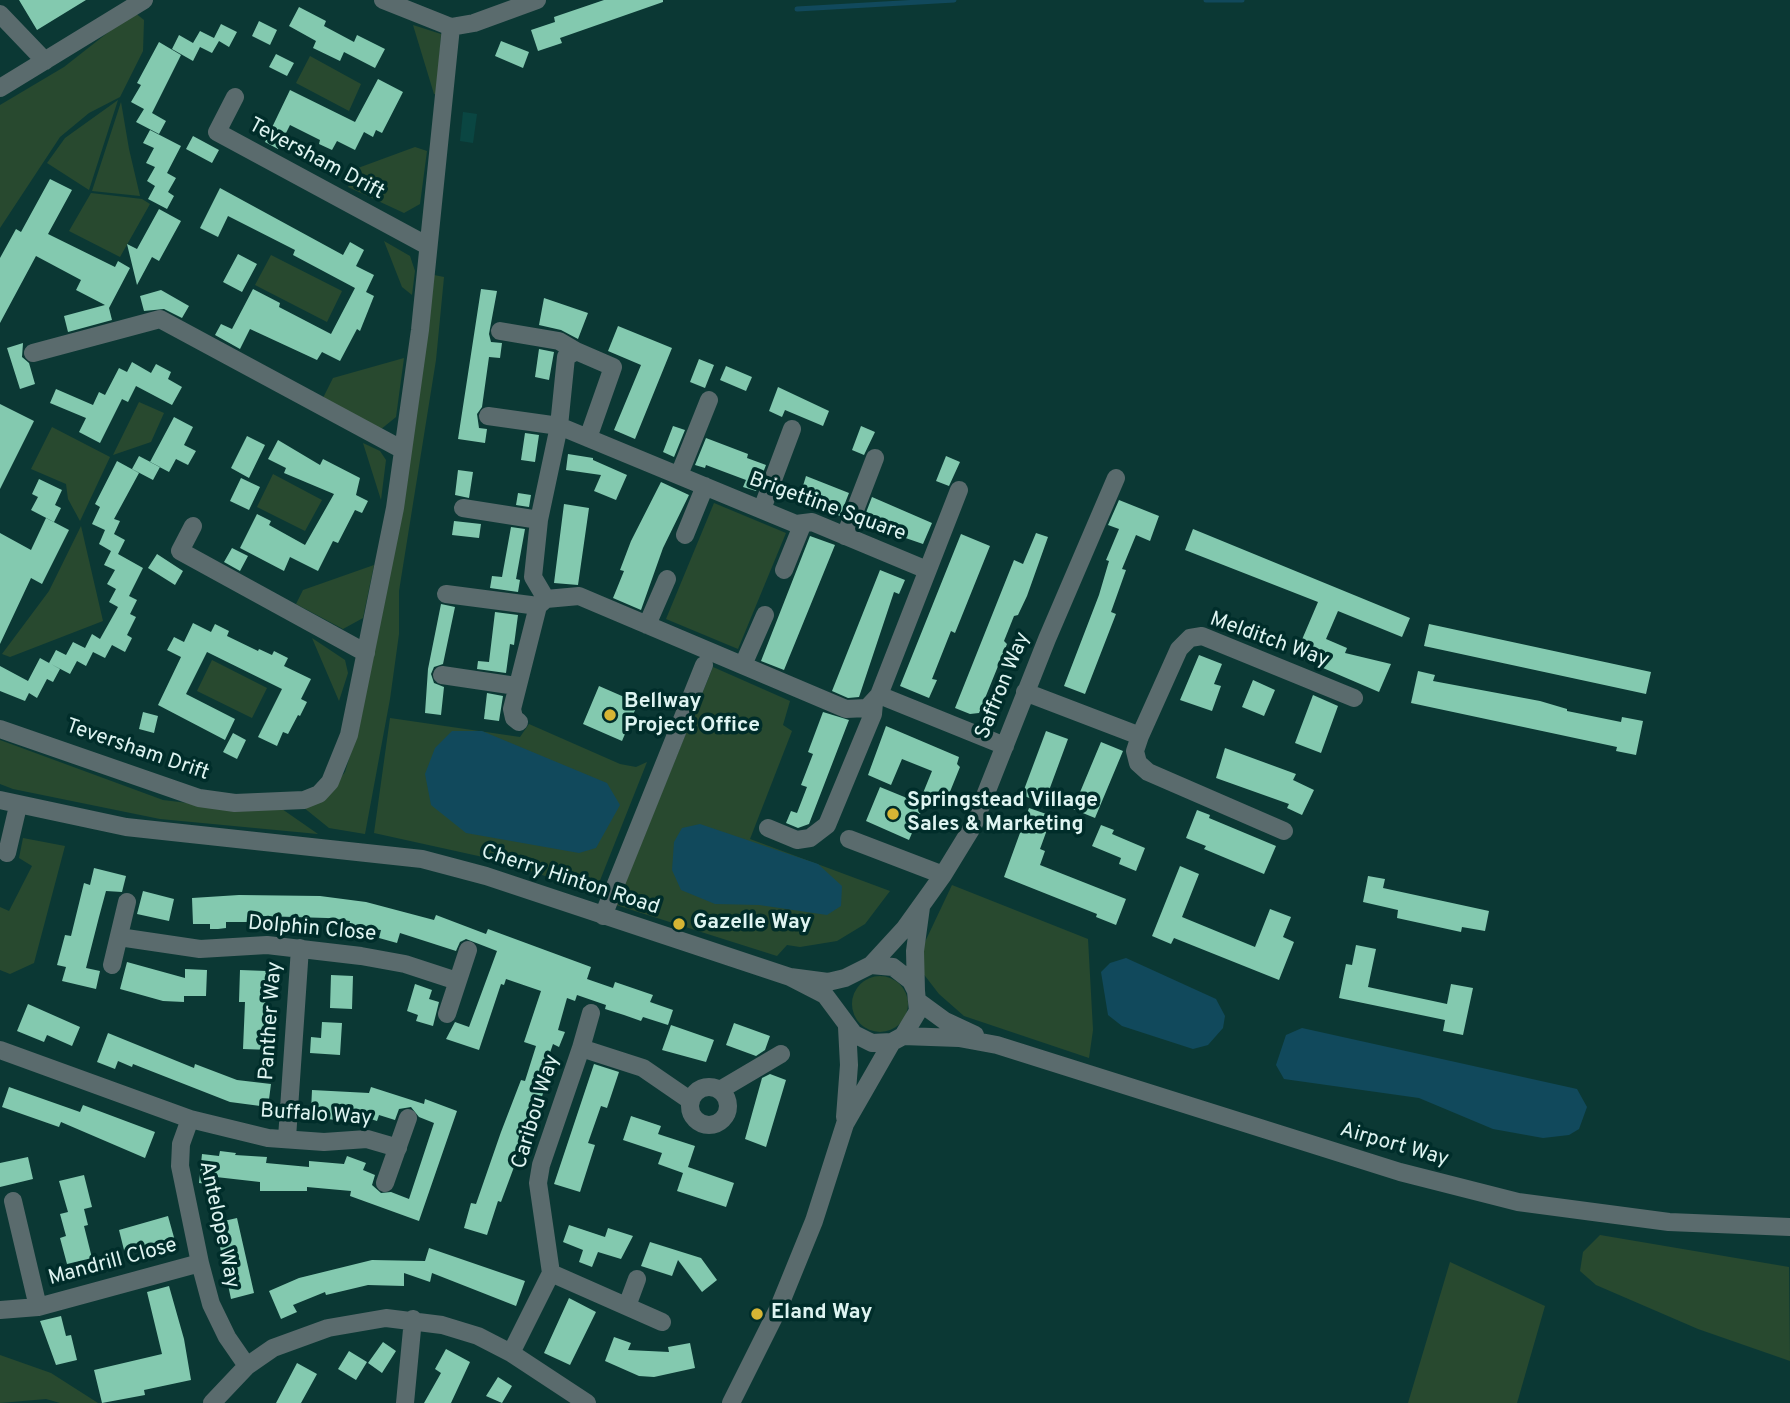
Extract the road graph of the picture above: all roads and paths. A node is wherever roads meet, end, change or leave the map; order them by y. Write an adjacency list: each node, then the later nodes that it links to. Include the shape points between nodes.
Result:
1 (144, 0): 6 (street)
2 (383, 0): 5 (street)
3 (537, 0): 5 (street)
4 (0, 14): 6 (street)
5 (451, 27): 9 (street, Teversham Drift)
6 (45, 61): 7 (street)
7 (0, 88)
8 (235, 97): 9 (street, Teversham Drift, via 217,132)
9 (428, 246): 18 (street, Teversham Drift)
10 (500, 331): 11 (street, via 559,341)
11 (576, 351): 15 (street, via 566,357); 17 (street, via 613,367)
12 (33, 353): 18 (street, via 160,319)
13 (709, 400): 20 (street)
14 (488, 416): 15 (street, Brigettine Square)
15 (559, 426): 17 (street, Brigettine Square); 26 (street)
16 (792, 429): 25 (street)
17 (588, 438): 20 (street, Brigettine Square)
18 (403, 450): 38 (street, Teversham Drift)
19 (875, 458): 30 (street)
20 (679, 475): 22 (street, Brigettine Square)
21 (1115, 478): 43 (street, Saffron Way)
22 (705, 486): 25 (street, Brigettine Square); 29 (street)
23 (959, 490): 32 (street)
24 (463, 508): 26 (street)
25 (762, 509): 27 (street, Brigettine Square)
26 (539, 520): 35 (street, via 533,577)
27 (803, 523): 30 (street, Brigettine Square); 31 (street)
28 (193, 526): 38 (street, via 180,551)
29 (685, 535)
30 (845, 536): 32 (street, Brigettine Square)
31 (784, 570)
32 (927, 570): 45 (street)
33 (667, 579): 37 (street)
34 (446, 594): 35 (street)
35 (542, 602): 37 (street, via 579,596); 42 (street)
36 (765, 615): 40 (street)
37 (648, 625): 40 (street)
38 (366, 653): 47 (street, Teversham Drift, via 339,766 319,794 304,800 235,803 200,798)
39 (704, 665): 59 (street)
40 (743, 665): 45 (street, via 846,709 860,710)
41 (442, 675): 42 (street)
42 (516, 686): 46 (street, via 512,709)
43 (1025, 692): 48 (street); 49 (street, Saffron Way)
44 (1354, 698): 48 (street, Melditch Way, via 1202,636 1190,638 1179,649)
45 (877, 699): 49 (street); 52 (street, via 827,825 810,838 797,840)
46 (519, 722)
47 (0, 729)
48 (1140, 736): 53 (street, via 1135,751 1138,763 1148,772)
49 (1005, 746): 56 (street, Saffron Way, via 973,826)
50 (0, 800): 51 (street)
51 (18, 806): 55 (street); 59 (street, Cherry Hinton Road, via 176,834 422,859)
52 (768, 828)
53 (1284, 831)
54 (849, 839): 56 (street)
55 (6, 853)
56 (943, 875): 58 (street, Saffron Way)
57 (127, 902): 60 (street)
58 (922, 904): 64 (street, Saffron Way); 67 (street, Saffron Way, via 915,951)
59 (603, 916): 65 (street, Cherry Hinton Road)
60 (119, 937): 61 (street, Dolphin Close, via 200,950 268,945); 63 (street)
61 (300, 948): 66 (street, Dolphin Close, via 405,964); 81 (street, Panther Way)
62 (468, 950): 66 (street)
63 (112, 965)
64 (869, 966): 65 (street, via 828,982); 67 (street, via 893,967 911,981); 70 (street, via 848,980 841,995)
65 (790, 977): 70 (street, via 825,995)
66 (457, 981): 69 (street)
67 (918, 996): 71 (street, via 915,1021); 72 (street, Airport Way, via 945,1021)
68 (591, 1013): 73 (street, Caribou Way)
69 (447, 1014)
70 (845, 1023): 71 (street, via 862,1040); 80 (street, via 849,1065)
71 (897, 1039): 72 (street, Airport Way, via 959,1038); 80 (street)
72 (997, 1045): 85 (street, Airport Way, via 1400,1172 1518,1202 1669,1222)
73 (581, 1048): 77 (street, Caribou Way, via 643,1068); 87 (street, Caribou Way, via 538,1183)
74 (0, 1050): 79 (street)
75 (781, 1054): 76 (street)
76 (720, 1090): 77 (street, via 705,1087); 77 (street, Caribou Way, via 727,1097 728,1111 714,1125 694,1118)
77 (691, 1101)
78 (408, 1118): 82 (street, Buffalo Way)
79 (190, 1119): 81 (street, Buffalo Way); 86 (street, Antelope Way, via 181,1144 180,1166)
80 (845, 1124): 99 (street, via 784,1295)
81 (287, 1138): 82 (street, Buffalo Way, via 324,1142 367,1139)
82 (398, 1148): 83 (street, Buffalo Way)
83 (385, 1183)
84 (13, 1202): 90 (street, Mandrill Close)
85 (1790, 1227)
86 (200, 1263): 90 (street, Mandrill Close); 95 (street, Antelope Way, via 211,1304)
87 (551, 1273): 89 (street); 94 (street)
88 (637, 1279): 89 (street)
89 (627, 1306): 93 (street)
90 (38, 1307): 91 (street, Mandrill Close)
91 (0, 1310)
92 (413, 1319): 94 (street, via 461,1330); 95 (street, via 359,1322 302,1335); 97 (street)
93 (662, 1322)
94 (511, 1353): 98 (street)
95 (247, 1366): 96 (street)
96 (212, 1403)
97 (405, 1403)
98 (587, 1403)
99 (731, 1403)

